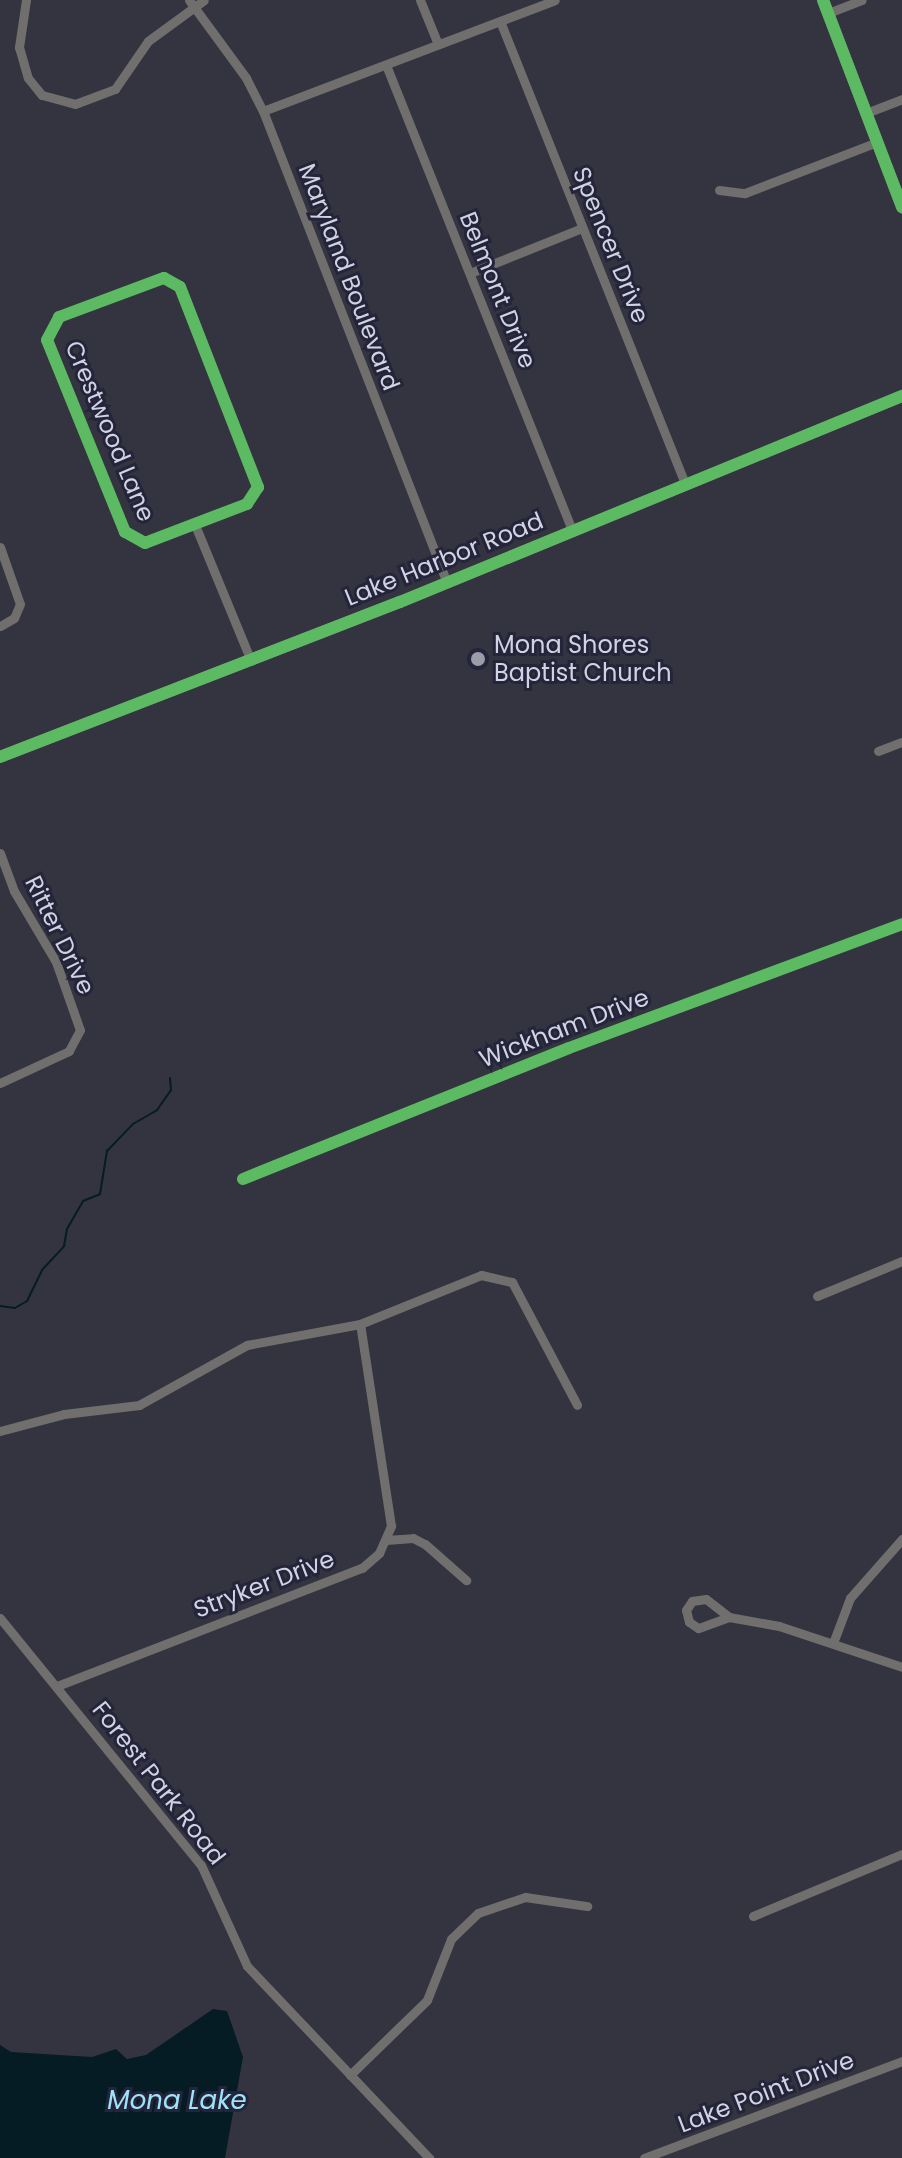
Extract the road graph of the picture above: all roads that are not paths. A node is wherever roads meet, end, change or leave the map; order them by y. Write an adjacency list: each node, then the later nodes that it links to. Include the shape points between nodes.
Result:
1 (26, 0): 7 (street, via 19,47 23,65 42,95 88,103 115,89 148,41)
2 (204, 0): 7 (street)
3 (420, 0): 10 (street)
4 (555, 0): 9 (street)
5 (823, 0): 8 (street)
6 (862, 0): 8 (street)
7 (190, 3): 13 (street, Maryland Boulevard, via 246,78)
8 (828, 13): 14 (street)
9 (500, 21): 10 (street); 18 (street, Spencer Drive)
10 (438, 44): 11 (street)
11 (386, 65): 13 (street); 19 (street, Belmont Drive)
12 (902, 99): 14 (street)
13 (263, 111): 25 (street, Maryland Boulevard)
14 (866, 113): 15 (street)
15 (877, 142): 16 (street, via 745,193); 17 (street)
16 (719, 190)
17 (902, 207)
18 (582, 228): 19 (street); 21 (street, Spencer Drive)
19 (470, 273): 23 (street, Belmont Drive)
20 (902, 396): 21 (street, Lake Harbor Road)
21 (685, 484): 23 (street, Lake Harbor Road)
22 (195, 525): 22 (street, Crestwood Lane, via 247,504 258,481 180,287 158,278 59,317 47,340 125,532 145,543); 27 (street, Crestwood Lane)
23 (572, 530): 25 (street, Lake Harbor Road)
24 (0, 547): 26 (street, via 20,604 17,615)
25 (447, 583): 27 (street, Lake Harbor Road)
26 (0, 626)
27 (251, 661): 30 (street, Lake Harbor Road)
28 (902, 742): 29 (street)
29 (878, 751)
30 (0, 757)
31 (0, 853): 33 (street, Ritter Drive, via 14,891 56,962 80,1030 69,1051)
32 (902, 924): 34 (street, Wickham Drive, via 569,1048)
33 (0, 1083)
34 (243, 1179)
35 (902, 1261): 36 (street)
36 (817, 1296)
37 (360, 1324): 38 (street, via 481,1275 501,1276 523,1301); 39 (street, via 247,1345 139,1405 64,1414); 41 (street, via 391,1526)
38 (577, 1405)
39 (0, 1431)
40 (902, 1539): 45 (street, via 850,1598)
41 (386, 1540): 42 (street, via 413,1538); 47 (street, Stryker Drive, via 362,1568)
42 (466, 1580)
43 (729, 1617): 45 (street)
44 (0, 1618): 47 (street, Forest Park Road)
45 (833, 1643): 46 (street)
46 (902, 1667)
47 (57, 1686): 52 (street, Forest Park Road, via 201,1865 247,1966)
48 (902, 1854): 50 (street)
49 (587, 1906): 52 (street, via 525,1897 478,1913 451,1939 427,2000)
50 (753, 1916)
51 (902, 2061): 54 (street, Lake Point Drive)
52 (350, 2075): 53 (street, Forest Park Road)
53 (429, 2158)
54 (644, 2158)

